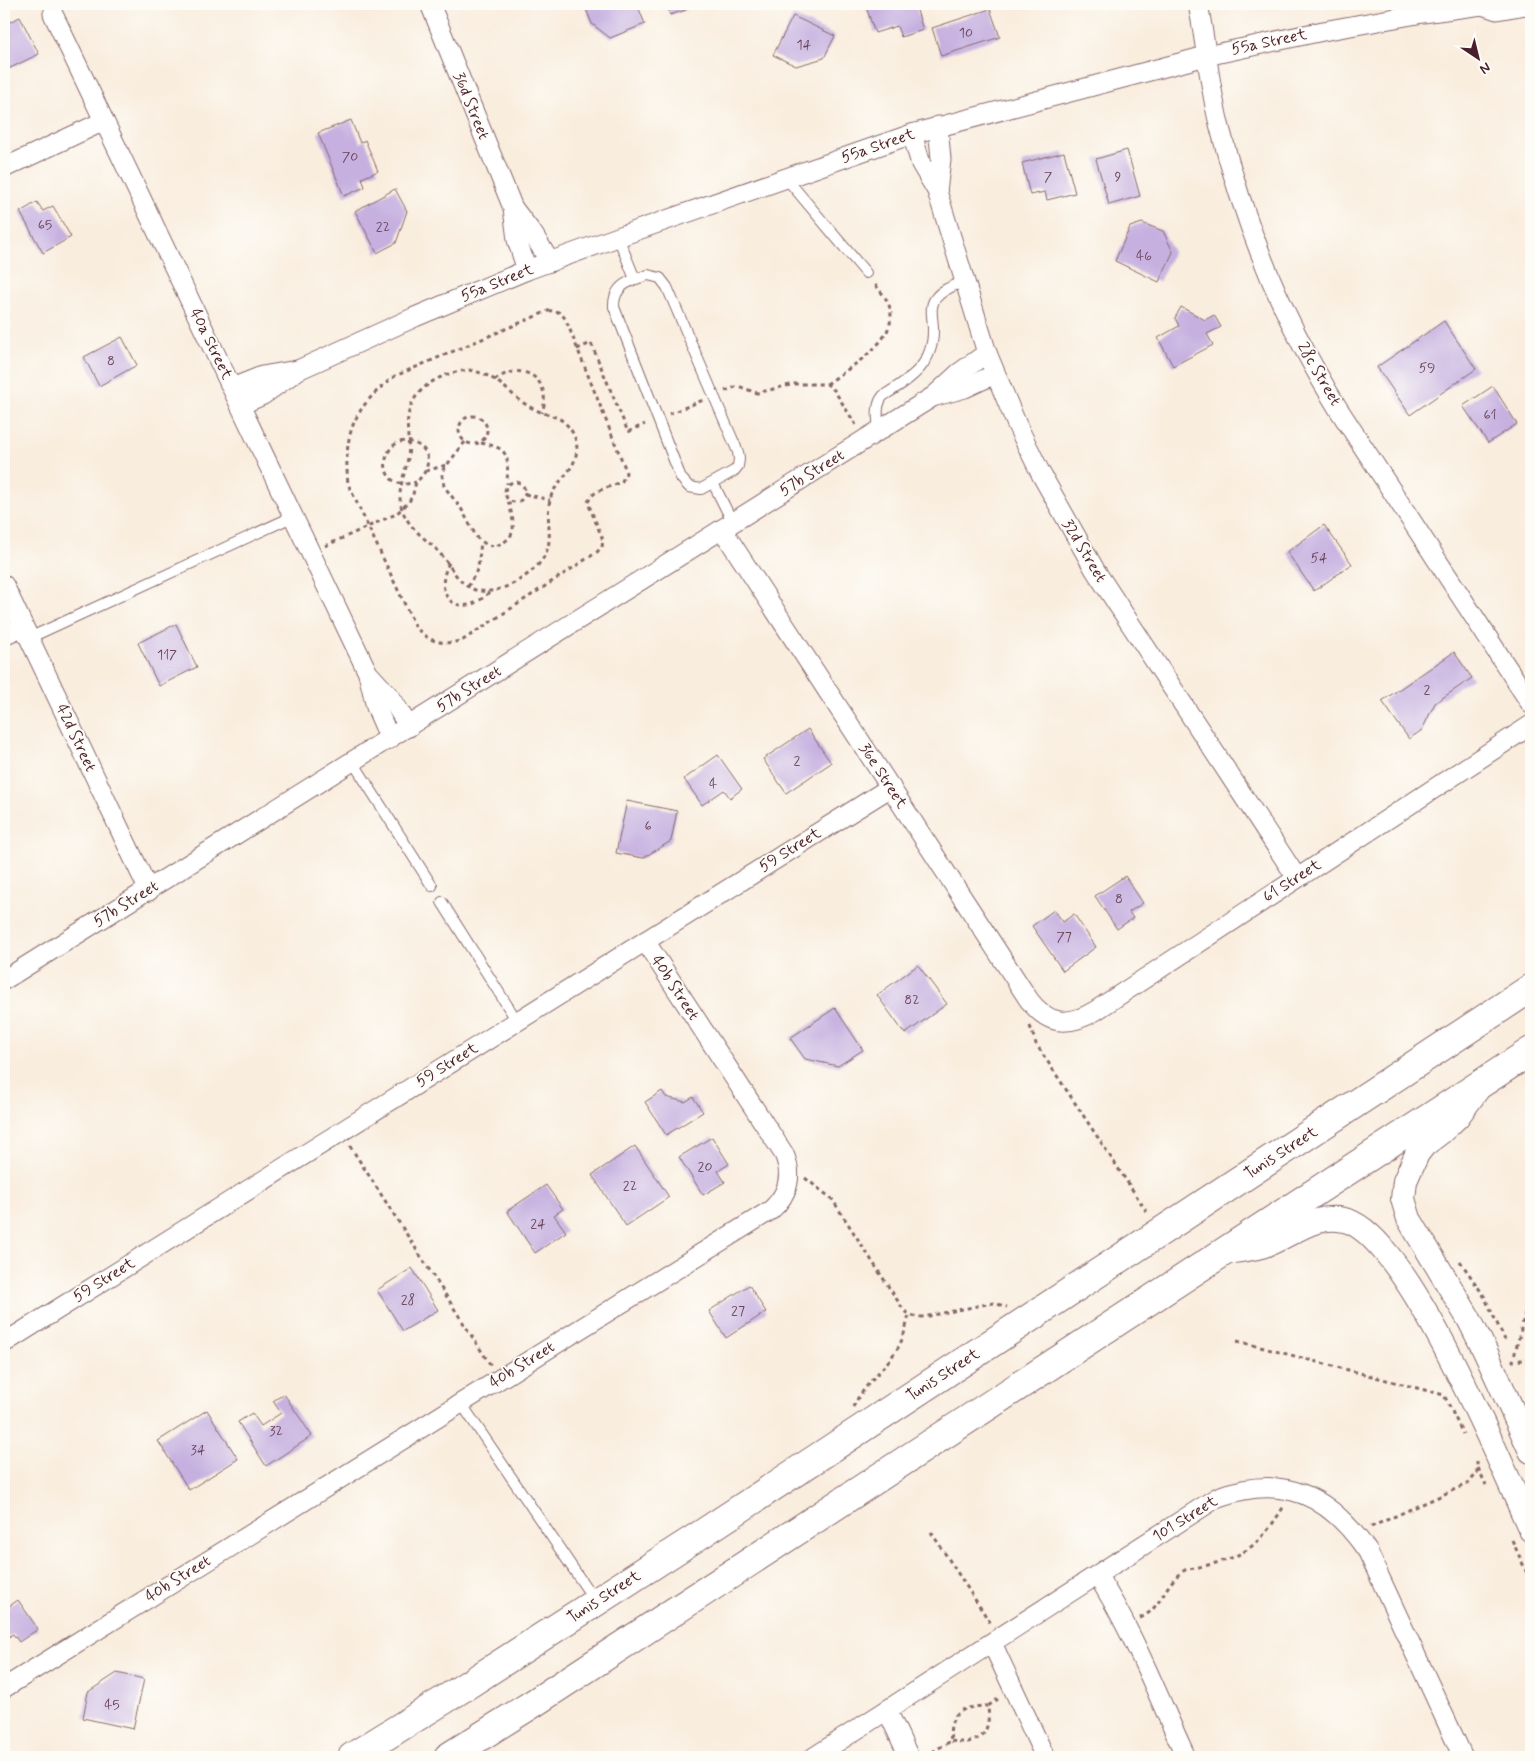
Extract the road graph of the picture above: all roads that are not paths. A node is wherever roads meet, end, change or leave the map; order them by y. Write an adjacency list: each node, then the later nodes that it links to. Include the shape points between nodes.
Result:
1 (430, 4): 13 (street, 36d Street)
2 (1198, 4): 6 (street, 28c Street)
3 (1483, 4): 4 (street, 55a Street, via 1497,10); 6 (street, 55a Street, via 1374,21)
4 (1531, 4)
5 (53, 14): 7 (street, 40a Street)
6 (1206, 56): 8 (street, 55a Street); 34 (street, 28c Street, via 1219,124 1241,199 1292,326 1339,410)
7 (104, 121): 10 (street); 23 (street, 40a Street)
8 (938, 126): 9 (street, 55a Street); 12 (street, 32d Street, via 941,159)
9 (912, 134): 11 (street, 55a Street); 12 (street, 32d Street, via 921,164)
10 (4, 168)
11 (786, 178): 14 (street, 55a Street); 17 (lane)
12 (937, 191): 19 (street, 32d Street)
13 (512, 208): 15 (street, 36d Street); 16 (street, 36d Street, via 517,240)
14 (618, 236): 15 (street, 55a Street); 18 (lane)
15 (550, 262): 16 (street, 55a Street)
16 (527, 270): 21 (street, 55a Street)
17 (866, 273)
18 (635, 279): 27 (lane, via 619,288 614,307 681,478 695,489); 27 (lane, via 648,274 668,287 738,452 738,466 734,471)
19 (964, 280): 20 (street, 32d Street); 26 (lane, via 934,300 929,354 917,373 880,400 877,410)
20 (986, 353): 22 (street, 32d Street); 24 (street, 57b Street)
21 (298, 370): 23 (street, 55a Street, via 262,376); 25 (street, 55a Street, via 269,392)
22 (995, 374): 24 (street, 57b Street, via 965,388); 40 (street, 32d Street, via 1042,474 1095,570)
23 (232, 388): 25 (street, 40a Street)
24 (934, 396): 26 (street, 57b Street)
25 (240, 405): 28 (street, 40a Street)
26 (880, 431): 29 (street, 57b Street)
27 (713, 483): 29 (lane)
28 (294, 516): 31 (lane); 33 (street, 40a Street)
29 (728, 526): 36 (street, 57b Street); 39 (street, 36e Street)
30 (4, 585): 31 (street, 42d Street)
31 (26, 632): 32 (street); 42 (street, 42d Street)
32 (4, 635)
33 (368, 673): 36 (street, 40a Street, via 391,698); 37 (street, 40a Street, via 376,707)
34 (1529, 694)
35 (1531, 725): 40 (street, 61 Street)
36 (409, 727): 37 (street, 57b Street)
37 (390, 739): 38 (street, 57b Street)
38 (353, 762): 41 (lane); 42 (street, 57b Street)
39 (891, 787): 44 (street, 59 Street); 47 (street, 36e Street, via 1029,1000)
40 (1297, 878): 47 (street, 61 Street, via 1086,1016 1067,1021)
41 (432, 886)
42 (149, 891): 45 (street, 57b Street)
43 (442, 902): 48 (lane)
44 (645, 941): 48 (street, 59 Street); 53 (street, 40b Street, via 784,1154 789,1171 787,1188 771,1210)
45 (4, 980)
46 (1531, 988): 57 (main road, Tunis Street)
47 (1048, 1018)
48 (517, 1021): 52 (street, 59 Street)
49 (1531, 1051): 50 (main road)
50 (1481, 1084): 51 (main road); 54 (street, via 1457,1117 1416,1154 1405,1181 1403,1199 1409,1219 1485,1350)
51 (1226, 1252): 55 (street, via 1268,1244 1302,1225 1324,1219 1345,1220 1366,1231 1393,1260 1436,1331 1483,1422); 62 (main road)
52 (4, 1343)
53 (461, 1403): 57 (lane); 59 (street, 40b Street)
54 (1531, 1451)
55 (1531, 1530)
56 (1096, 1575): 58 (street, 101 Street); 66 (street, via 1113,1601); 67 (street, 101 Street, via 1218,1497 1233,1491 1263,1487 1294,1491 1323,1504 1355,1534 1368,1552)
57 (596, 1602): 61 (main road, Tunis Street)
58 (996, 1640): 60 (street, 101 Street); 65 (street, via 1013,1689)
59 (4, 1688)
60 (887, 1710): 63 (street, 101 Street); 64 (street)
61 (352, 1757)
62 (448, 1757)
63 (814, 1757)
64 (909, 1757)
65 (1045, 1757)
66 (1186, 1757)
67 (1463, 1757)

